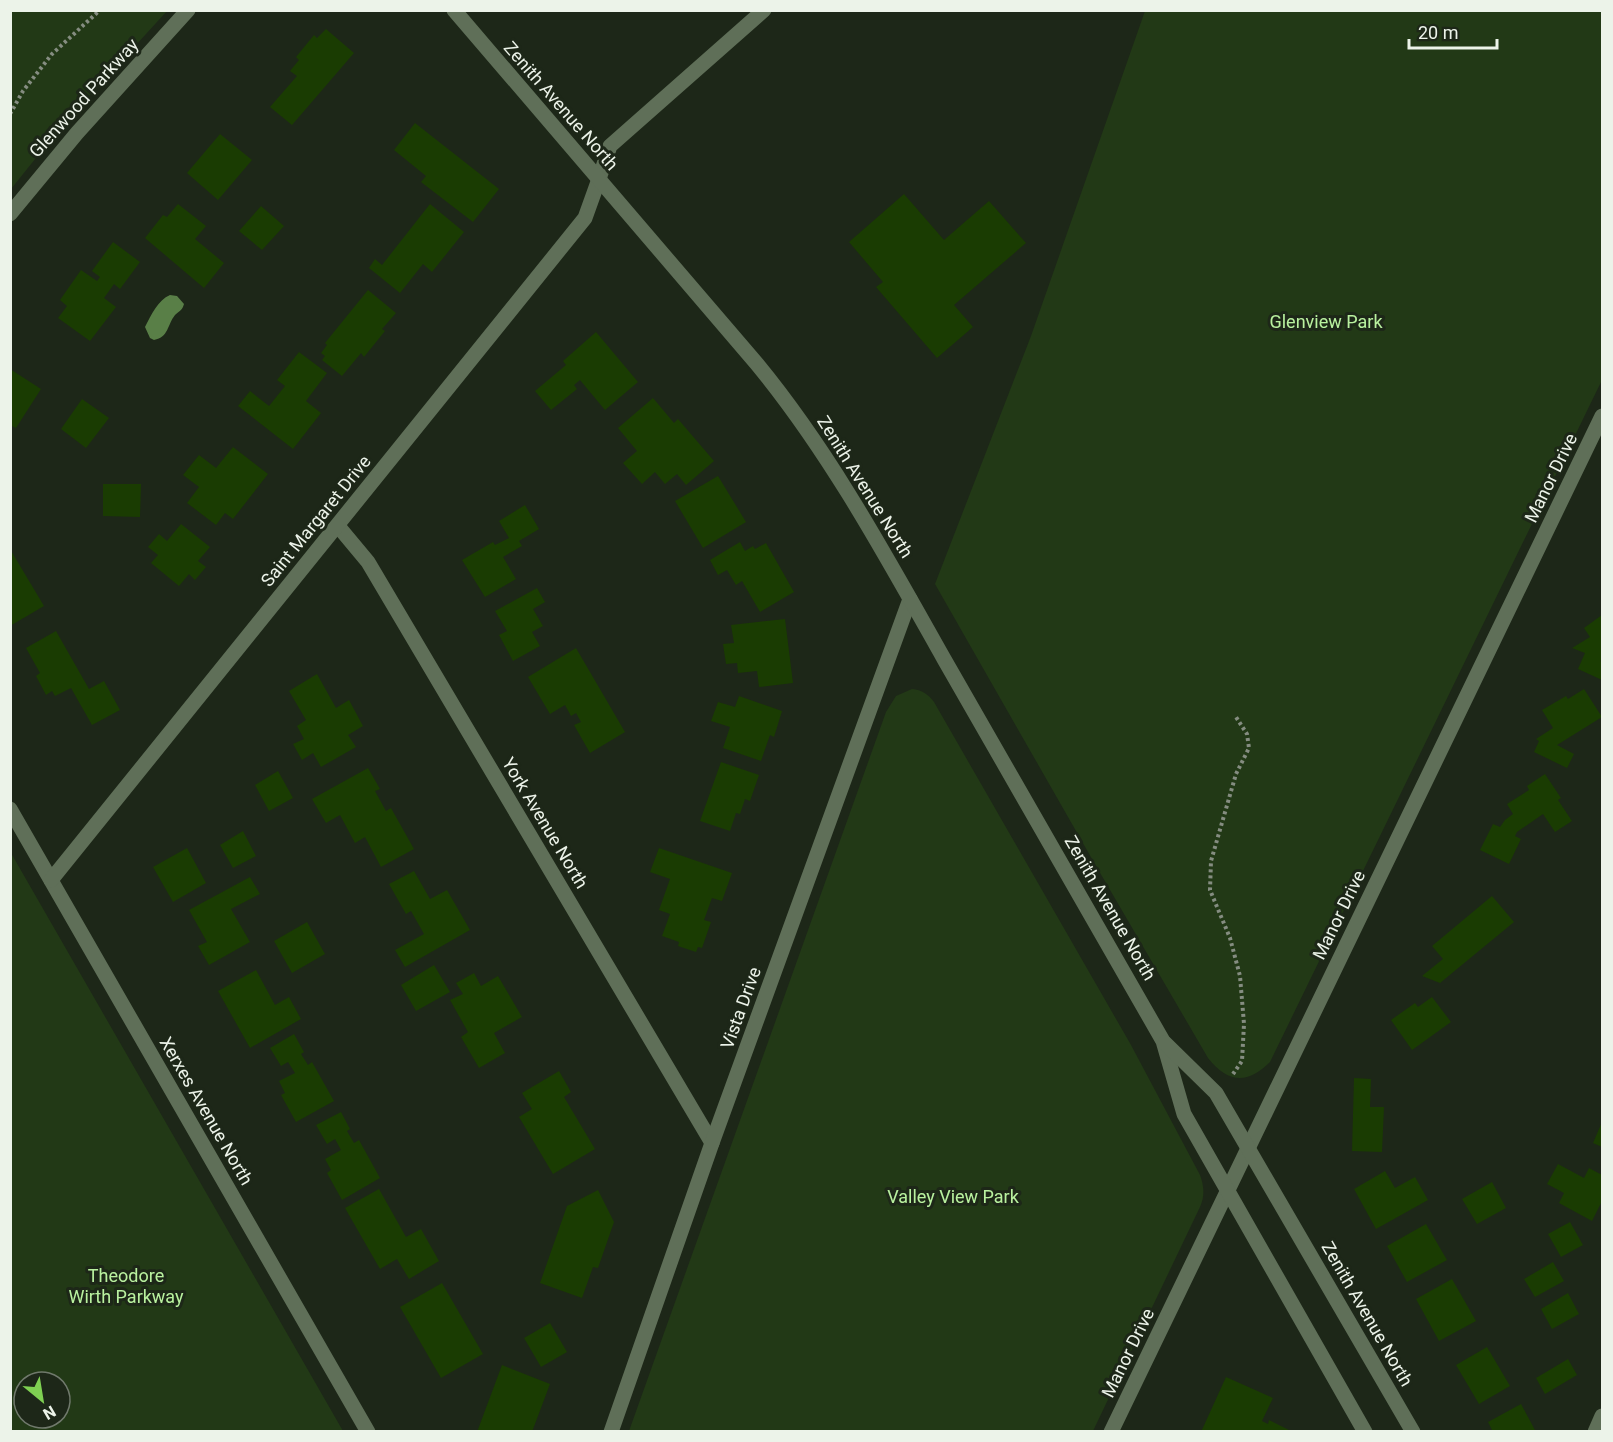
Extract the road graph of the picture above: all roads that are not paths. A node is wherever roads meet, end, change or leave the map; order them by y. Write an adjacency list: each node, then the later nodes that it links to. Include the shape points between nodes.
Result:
1 (188, 10): 5 (street, Glenwood Parkway)
2 (454, 10): 4 (street, Zenith Avenue North)
3 (764, 10): 4 (street, Saint Margaret Drive, via 610,146)
4 (599, 179): 7 (street, Saint Margaret Drive, via 585,218); 8 (street, Zenith Avenue North, via 789,402)
5 (10, 214)
6 (1602, 416): 13 (street, Manor Drive)
7 (338, 526): 10 (street, Saint Margaret Drive); 12 (street, York Avenue North, via 368,562)
8 (910, 599): 11 (street, Zenith Avenue North); 12 (street, Vista Drive)
9 (10, 809): 10 (street, Xerxes Avenue North)
10 (51, 880): 16 (street, Xerxes Avenue North)
11 (1163, 1041): 13 (street, Zenith Avenue North, via 1216,1093); 14 (street, Zenith Avenue North, via 1184,1114)
12 (712, 1143): 17 (street, Vista Drive)
13 (1248, 1148): 14 (street, Manor Drive); 20 (street, Zenith Avenue North)
14 (1228, 1189): 18 (street, Manor Drive); 19 (street, Zenith Avenue North)
15 (1602, 1416): 21 (street)
16 (368, 1431)
17 (611, 1431)
18 (1111, 1431)
19 (1365, 1431)
20 (1413, 1431)
21 (1594, 1431)

